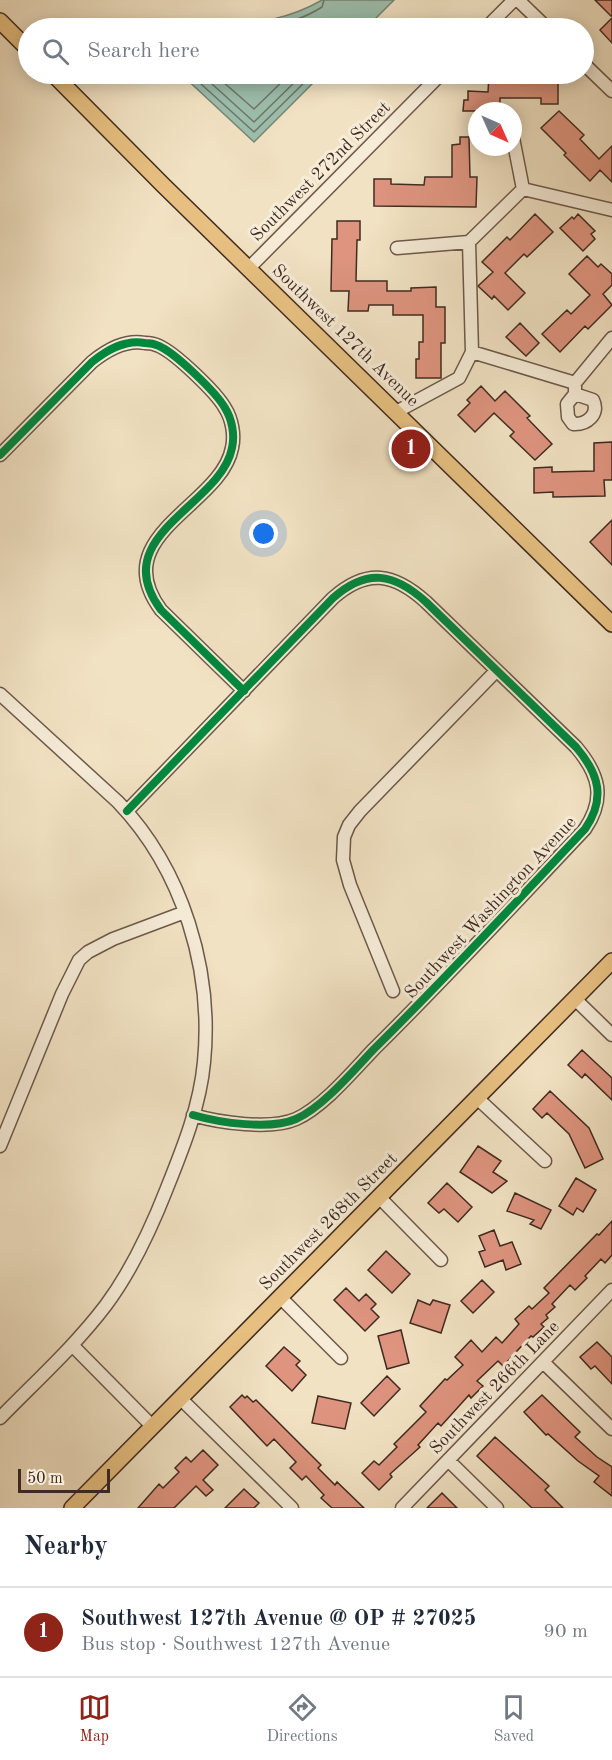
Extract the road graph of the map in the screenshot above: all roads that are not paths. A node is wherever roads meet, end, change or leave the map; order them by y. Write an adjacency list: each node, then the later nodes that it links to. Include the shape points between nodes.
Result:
1 (516, 0): 2 (street); 3 (street)
2 (497, 18)
3 (536, 18)
4 (0, 21): 5 (main road)
5 (18, 39)
6 (594, 74): 9 (street)
7 (63, 84): 15 (main road, Southwest 127th Avenue)
8 (431, 84): 15 (street, Southwest 272nd Street)
9 (612, 91)
10 (517, 156): 11 (street)
11 (523, 189): 12 (street); 13 (street)
12 (612, 210)
13 (469, 242): 14 (street); 17 (street)
14 (397, 248)
15 (249, 268): 18 (main road, Southwest 127th Avenue)
16 (612, 338): 17 (street, via 575,388)
17 (472, 352): 18 (street, via 459,378)
18 (396, 412): 20 (main road, Southwest 127th Avenue)
19 (0, 455): 22 (street, via 92,362 116,346 145,342 158,346 194,374 225,408 231,421 232,448 223,469 153,545 146,574 161,610)
20 (612, 624)
21 (496, 671): 22 (street, Southwest Washington Avenue, via 414,591 401,583 376,577 342,590); 27 (street, via 360,811 344,837 345,872); 31 (street, Southwest Washington Avenue, via 576,747 593,770 598,797 589,824 404,1020 315,1107 294,1120 276,1124 212,1121)
22 (244, 691): 24 (street, Southwest Washington Avenue)
23 (0, 694): 24 (street)
24 (127, 811): 25 (street, via 153,847)
25 (185, 912): 31 (street, via 197,951 205,1010 204,1064); 32 (street, via 113,939 80,960 62,994)
26 (612, 961): 28 (main road, Southwest 268th Street)
27 (393, 991)
28 (575, 999): 29 (street); 30 (main road, Southwest 268th Street)
29 (612, 1035)
30 (477, 1098): 33 (street); 34 (main road, Southwest 268th Street)
31 (193, 1115): 38 (street, via 168,1186 136,1256 107,1304)
32 (0, 1146)
33 (545, 1161)
34 (379, 1197): 35 (street); 37 (main road, Southwest 268th Street)
35 (441, 1260)
36 (612, 1290): 40 (street, Southwest 266th Lane)
37 (280, 1297): 39 (street); 41 (main road, Southwest 268th Street)
38 (72, 1345): 42 (street); 43 (street)
39 (341, 1358)
40 (543, 1362): 44 (street); 45 (street, Southwest 266th Lane)
41 (180, 1398): 43 (main road, Southwest 268th Street); 47 (street)
42 (0, 1418)
43 (152, 1426): 46 (main road, Southwest 268th Street)
44 (612, 1429)
45 (448, 1460): 48 (street, Southwest 266th Lane); 49 (street)
46 (72, 1508)
47 (292, 1508)
48 (402, 1508)
49 (497, 1508)

